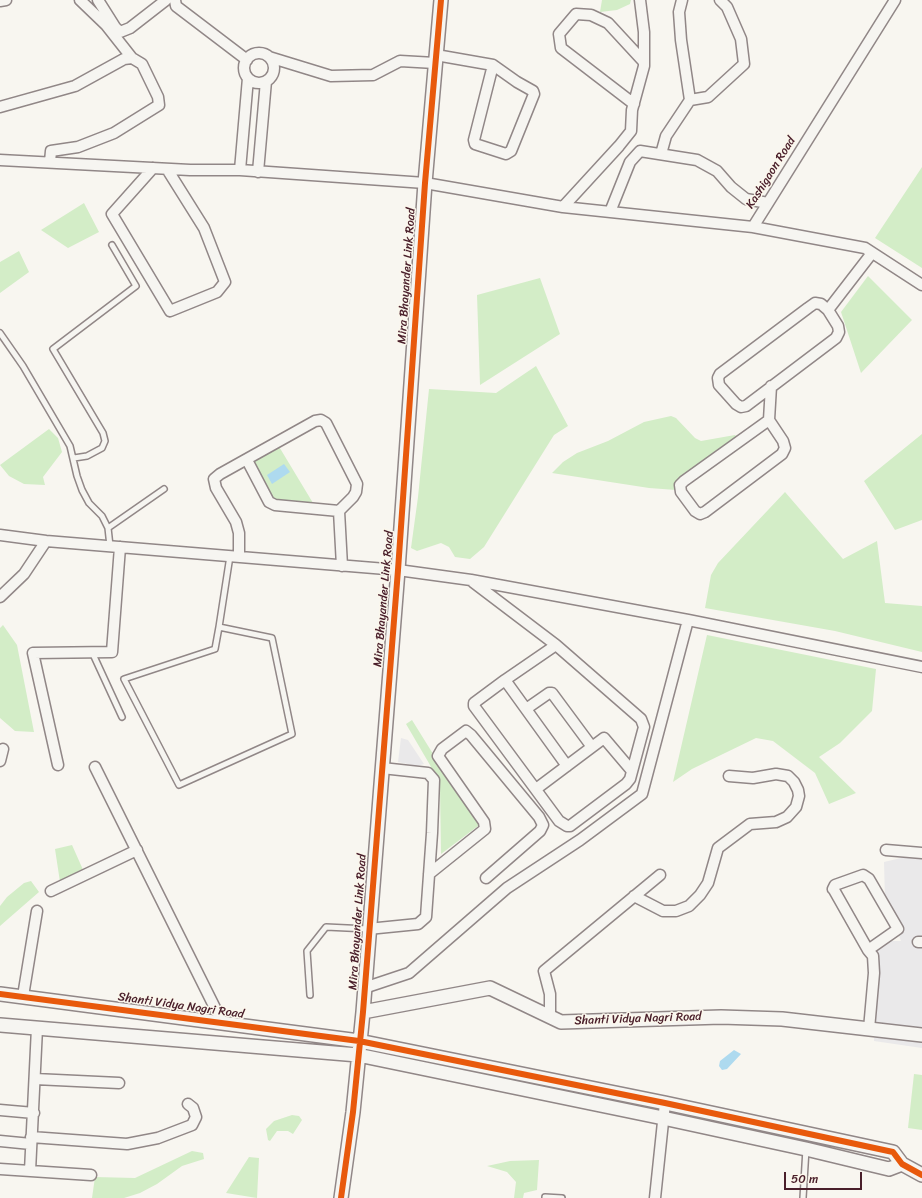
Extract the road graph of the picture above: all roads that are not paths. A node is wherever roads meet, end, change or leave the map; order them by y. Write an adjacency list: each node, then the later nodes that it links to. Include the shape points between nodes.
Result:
1 (6, 0): 11 (street)
2 (80, 0): 13 (street, via 106,25)
3 (98, 0): 4 (street, via 120,32 130,28)
4 (166, 0)
5 (175, 0): 15 (street, via 176,6)
6 (441, 0): 14 (street, Mira Bhayander Link Road)
7 (640, 0): 16 (street)
8 (682, 0): 20 (street, via 679,12 681,40)
9 (720, 0): 20 (street, via 727,7 741,39 744,64 708,97)
10 (895, 0): 31 (street, Kashigaon Road)
11 (0, 1)
12 (269, 57): 14 (street, via 331,76 373,75 400,61); 15 (street, via 260,53 250,56); 19 (street, via 274,70 270,79)
13 (132, 58): 22 (street, via 124,59 75,86); 25 (street, via 142,64 158,97 159,105 114,133 78,147 51,151)
14 (436, 59): 17 (street); 30 (street, Mira Bhayander Link Road)
15 (247, 60): 18 (street, via 244,69)
16 (644, 62): 21 (street); 21 (street, via 608,23 591,15 576,14 559,34 561,48)
17 (493, 65): 17 (street, via 534,94 511,151 506,154 475,144 474,140)
18 (248, 78): 19 (street, via 256,83); 28 (street)
19 (266, 81): 29 (street)
20 (690, 100): 23 (street, via 666,136)
21 (634, 104): 32 (street, via 631,131)
22 (0, 107)
23 (661, 154): 31 (street, via 697,160 717,171 730,187 746,199); 33 (street, via 640,151 630,162)
24 (0, 160): 25 (street)
25 (50, 162): 26 (street)
26 (153, 168): 27 (street); 27 (street, via 112,214 170,311 217,292 225,282 204,228)
27 (167, 169): 28 (street)
28 (240, 170): 29 (street)
29 (258, 172): 30 (street)
30 (425, 183): 32 (street); 52 (street, Mira Bhayander Link Road)
31 (768, 203): 34 (street, Kashigaon Road)
32 (563, 207): 33 (street)
33 (610, 212): 34 (street)
34 (753, 227): 36 (street, Kashigaon Road, via 865,248)
35 (112, 245): 42 (lane, via 136,286 53,349 103,433 105,441 102,448 87,456)
36 (872, 253): 37 (street, Kashigaon Road); 38 (street)
37 (922, 285)
38 (828, 310): 40 (street, via 838,326 836,338); 40 (street, via 815,303 718,378 720,385 736,404 742,407)
39 (0, 333): 42 (lane, via 23,366 70,446)
40 (771, 386): 41 (street)
41 (769, 420): 41 (street, via 783,441 785,448 782,454 705,512 700,514 695,511 681,492 680,485)
42 (74, 458): 46 (lane, via 82,490)
43 (247, 460): 45 (street, via 269,502 288,507); 45 (street, via 321,420 326,424 357,484 353,497); 50 (street, via 220,474 214,480 239,533)
44 (164, 489): 46 (lane)
45 (339, 511): 51 (street)
46 (108, 528): 49 (lane)
47 (0, 535): 48 (street)
48 (46, 541): 49 (street); 54 (street, via 24,574)
49 (115, 547): 50 (street); 58 (street, via 112,652)
50 (234, 557): 51 (street); 56 (lane)
51 (342, 566): 52 (street)
52 (398, 570): 53 (street); 69 (street, Mira Bhayander Link Road)
53 (471, 580): 55 (street); 57 (street)
54 (0, 597)
55 (688, 620): 59 (street); 84 (street, via 642,794 580,840 508,888 409,973)
56 (220, 627): 56 (lane, via 272,638 292,734 179,785 124,679 215,649)
57 (556, 645): 60 (street); 70 (street, via 641,719 644,727)
58 (92, 652): 62 (lane); 66 (street, via 33,653)
59 (922, 667)
60 (505, 680): 61 (street); 72 (street, via 474,705)
61 (526, 709): 63 (street, via 552,693); 67 (street)
62 (122, 717)
63 (592, 747): 67 (street); 70 (street, via 604,738)
64 (2, 749): 65 (street)
65 (0, 761)
66 (58, 765)
67 (567, 766): 72 (street)
68 (95, 767): 73 (street)
69 (382, 768): 76 (street, via 423,772 433,777); 82 (street, Mira Bhayander Link Road)
70 (632, 771): 72 (street, via 626,784 570,826 559,821)
71 (729, 776): 80 (street, via 788,776 798,790 796,807 787,817 776,822 750,824 718,848 708,883 689,906 676,911 663,911)
72 (536, 790)
73 (137, 850): 79 (street); 90 (street)
74 (886, 850): 75 (street)
75 (922, 853)
76 (429, 874): 78 (street, via 485,829 484,822 438,756 466,731 543,824 540,831); 82 (street, via 426,917 423,921 418,924)
77 (660, 875): 80 (street)
78 (486, 878)
79 (51, 891)
80 (634, 896): 89 (street, via 544,971 550,994)
81 (37, 911): 87 (street)
82 (368, 929): 84 (street, Mira Bhayander Link Road); 86 (lane, via 326,927 307,951)
83 (868, 950): 83 (street, via 833,889 835,885 863,875 869,879 898,928); 93 (street, via 874,965)
84 (364, 988): 88 (street, Mira Bhayander Link Road)
85 (0, 994): 87 (street, Shanti Vidya Nagri Road)
86 (310, 994)
87 (23, 996): 90 (street, Shanti Vidya Nagri Road)
88 (363, 1012): 89 (street, Shanti Vidya Nagri Road, via 490,988); 95 (street, Mira Bhayander Link Road)
89 (550, 1016): 93 (street, Shanti Vidya Nagri Road, via 561,1022 721,1017 782,1019)
90 (222, 1022): 95 (street, Shanti Vidya Nagri Road)
91 (0, 1025): 92 (street)
92 (37, 1028): 97 (street); 100 (street)
93 (869, 1029): 94 (street, Shanti Vidya Nagri Road)
94 (922, 1035)
95 (359, 1041): 96 (street, Shanti Vidya Nagri Road); 97 (street, Mira Bhayander Link Road)
96 (425, 1054): 98 (street, Shanti Vidya Nagri Road); 99 (street)
97 (358, 1055): 99 (street); 119 (street, Mira Bhayander Link Road)
98 (486, 1067): 101 (street); 103 (street, Shanti Vidya Nagri Road)
99 (422, 1068): 101 (street)
100 (35, 1079): 102 (street); 106 (street)
101 (484, 1081): 107 (street)
102 (119, 1083)
103 (665, 1103): 107 (street); 111 (street, Shanti Vidya Nagri Road)
104 (188, 1104): 108 (street, via 193,1108 196,1117 192,1124 158,1138 127,1144)
105 (0, 1110): 106 (street)
106 (34, 1113): 108 (street)
107 (664, 1118): 110 (street); 121 (street)
108 (31, 1140): 109 (street); 115 (street)
109 (0, 1141)
110 (806, 1149): 114 (street); 122 (lane)
111 (893, 1152): 112 (street); 114 (street)
112 (902, 1164): 114 (street); 116 (street)
113 (0, 1169): 115 (street)
114 (889, 1169)
115 (30, 1171): 117 (street)
116 (922, 1175)
117 (91, 1176)
118 (545, 1197): 120 (lane)
119 (341, 1198)
120 (562, 1198)
121 (656, 1198)
122 (802, 1198)

